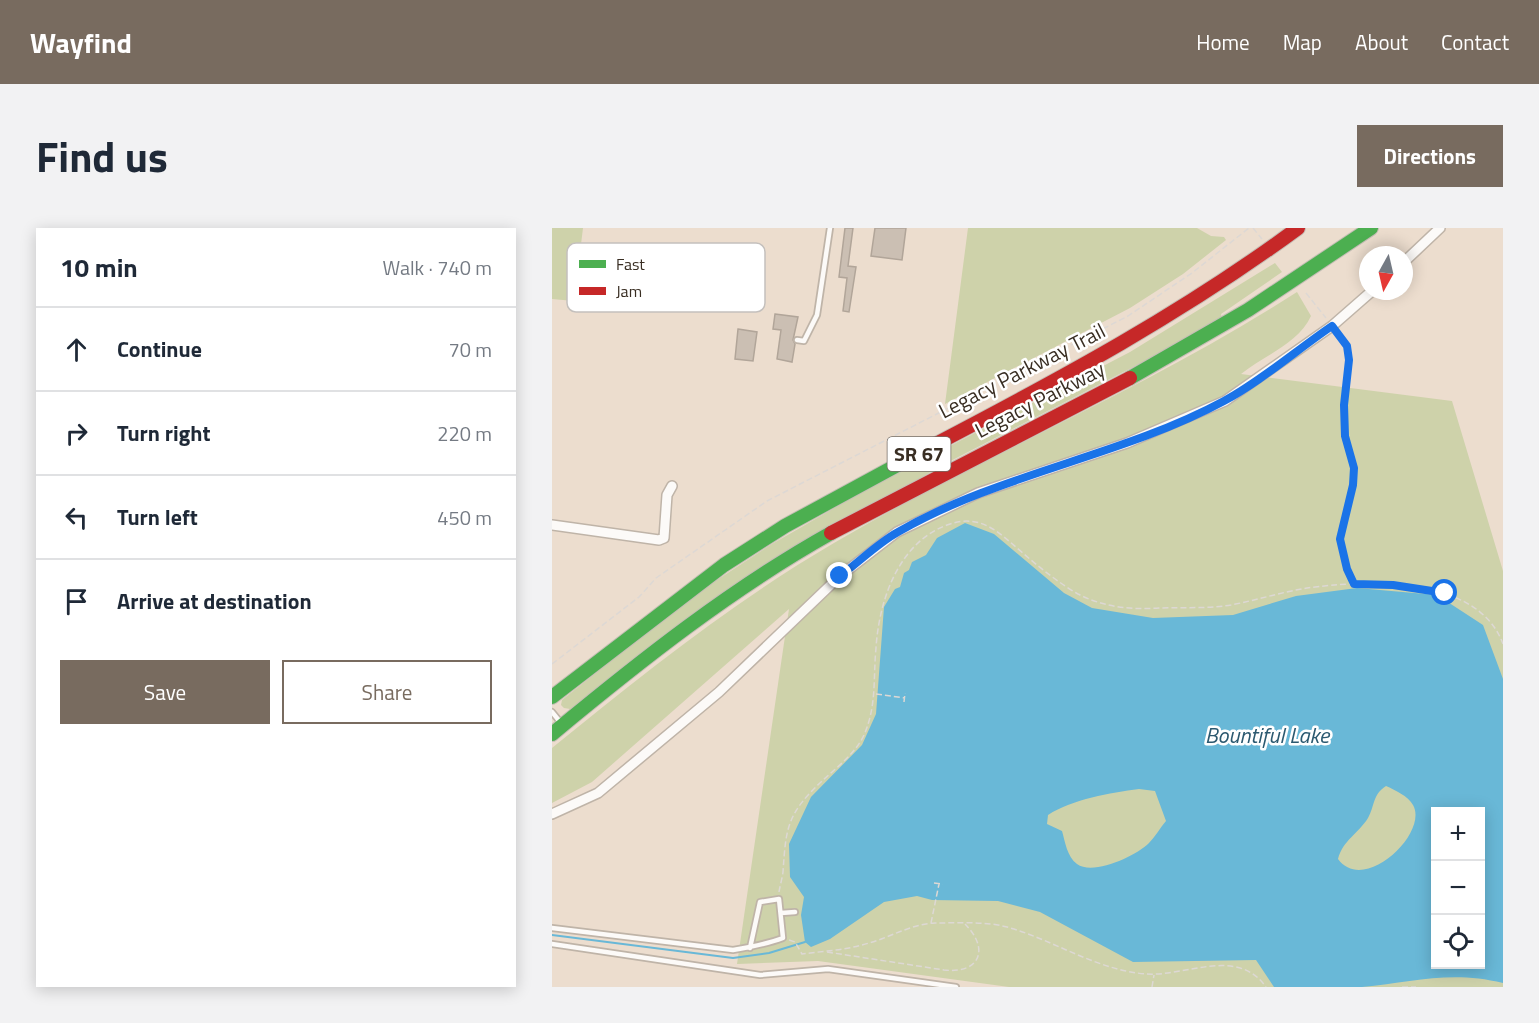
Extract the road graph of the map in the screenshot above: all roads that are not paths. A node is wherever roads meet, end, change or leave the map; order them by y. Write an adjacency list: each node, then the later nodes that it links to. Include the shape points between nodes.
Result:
1 (830, 228): 7 (lane, via 817,315 804,341)
2 (1298, 228): 10 (highway, Legacy Parkway / SR 67, via 1169,319 1088,366 784,526 706,577)
3 (1371, 228): 12 (highway, Legacy Parkway / SR 67, via 1289,286 1171,355 826,535 668,641)
4 (1440, 228): 5 (street)
5 (1413, 254)
6 (1362, 300): 13 (street, via 1332,326 1225,401 1127,443 978,493 897,532 840,576 719,692 598,793)
7 (797, 340)
8 (672, 486): 9 (street, via 667,495 664,538 658,540)
9 (552, 525)
10 (552, 697)
11 (552, 712): 12 (lane)
12 (557, 730)
13 (552, 814)
14 (795, 912): 15 (lane)
15 (781, 913): 18 (lane, via 783,938); 18 (lane, via 779,899 760,902)
16 (552, 928): 18 (lane, via 733,950)
17 (552, 944): 19 (lane, via 760,975 828,969)
18 (750, 948)
19 (956, 987)

